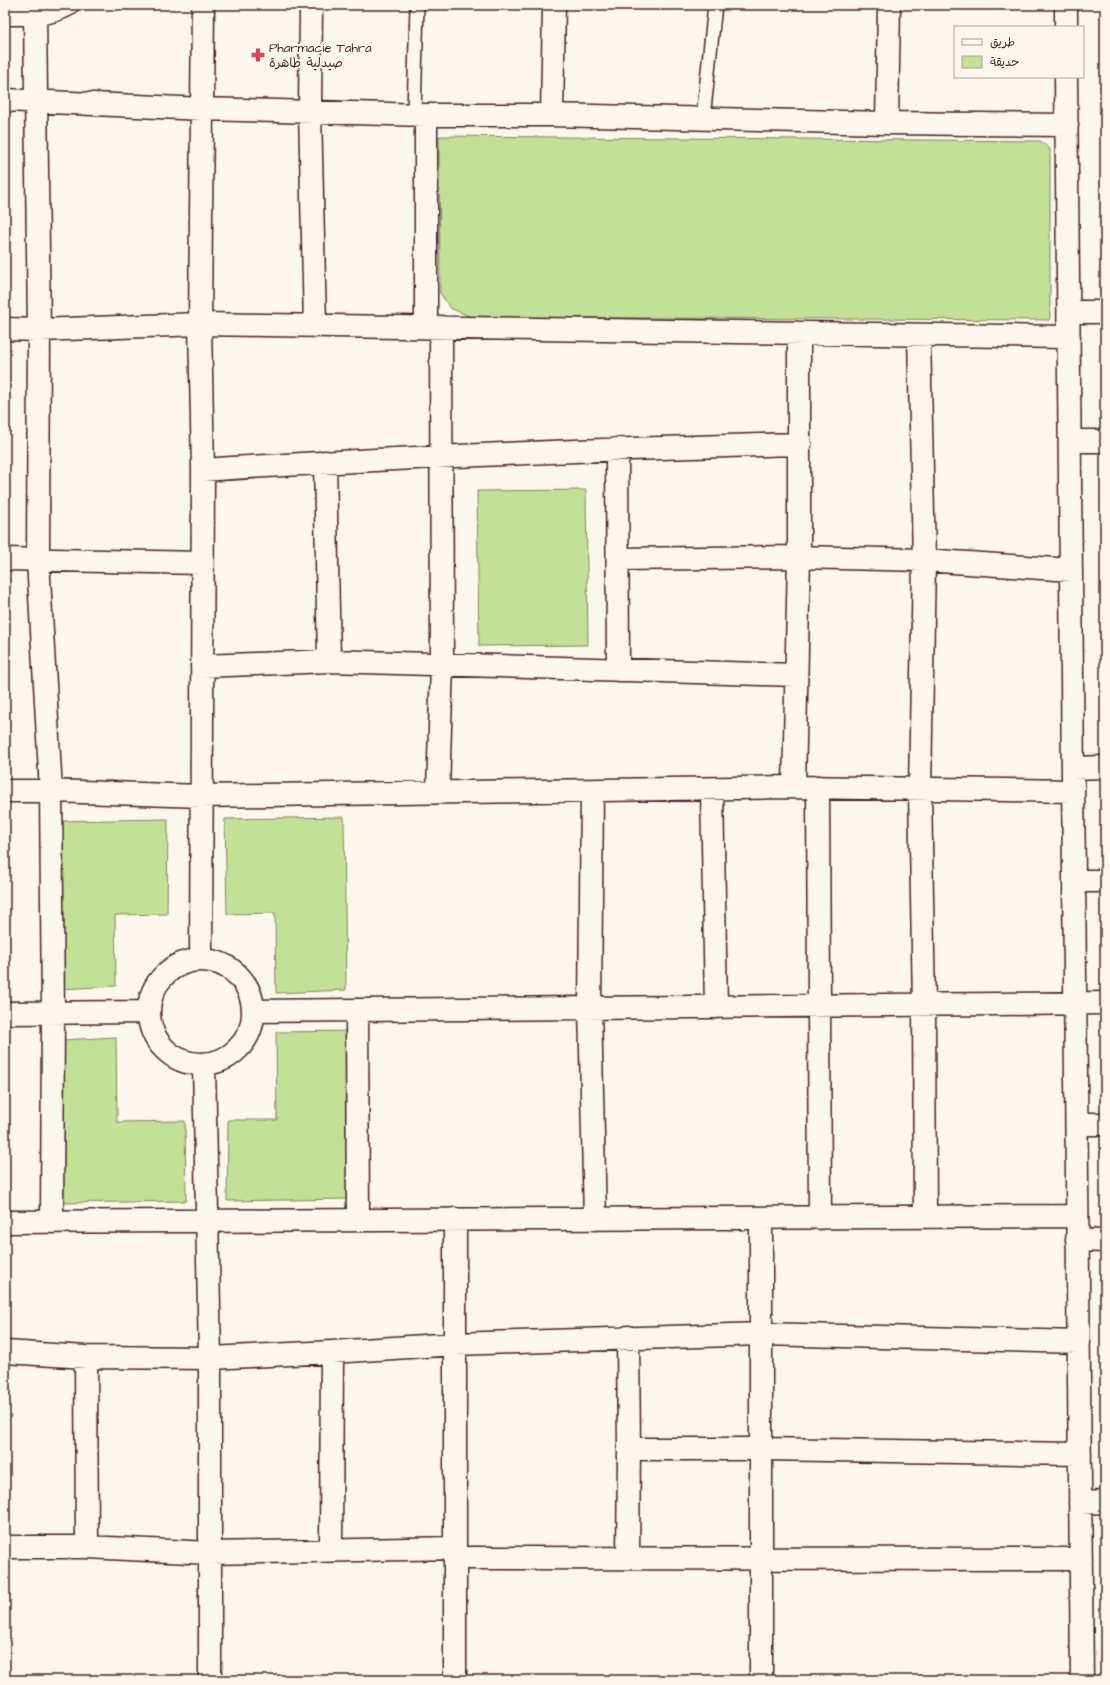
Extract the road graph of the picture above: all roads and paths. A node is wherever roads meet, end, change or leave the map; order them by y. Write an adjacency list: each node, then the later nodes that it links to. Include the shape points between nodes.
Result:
1 (67, 5): 10 (street, via 56,11)
2 (203, 5): 15 (street)
3 (311, 5): 16 (street)
4 (417, 5): 17 (lane)
5 (554, 5): 18 (street)
6 (715, 5): 19 (lane)
7 (889, 5): 20 (street)
8 (1066, 5): 11 (street)
9 (5, 14): 10 (street)
10 (35, 14): 14 (street)
11 (1066, 26)
12 (1066, 78): 21 (street)
13 (5, 100): 14 (street)
14 (36, 100): 15 (street); 28 (street)
15 (203, 109): 16 (street); 24 (street)
16 (310, 111): 17 (street); 25 (street)
17 (420, 114): 18 (street); 26 (street)
18 (552, 115): 19 (street)
19 (703, 119): 20 (street)
20 (887, 123): 21 (street)
21 (1067, 125): 22 (street)
22 (1069, 312): 23 (street); 31 (street)
23 (1105, 312)
24 (200, 324): 25 (street); 28 (street); 38 (street)
25 (315, 325): 26 (street)
26 (433, 327): 29 (street); 36 (street)
27 (5, 330): 28 (street)
28 (40, 330): 41 (street)
29 (799, 333): 30 (street); 34 (street)
30 (919, 335): 31 (street); 43 (street)
31 (1069, 337): 32 (street)
32 (1070, 441): 33 (street); 45 (street)
33 (1105, 441)
34 (800, 444): 35 (street); 39 (street)
35 (617, 449): 36 (street); 42 (street)
36 (441, 458): 37 (street); 47 (street)
37 (325, 462): 38 (street); 46 (street)
38 (203, 470): 44 (street)
39 (799, 557): 42 (street); 43 (street); 50 (street)
40 (5, 559): 41 (street)
41 (38, 560): 44 (street); 58 (street)
42 (618, 560): 49 (street)
43 (924, 560): 45 (street); 56 (street)
44 (202, 563): 48 (street)
45 (1071, 570): 51 (street)
46 (329, 661): 47 (street); 48 (street)
47 (442, 664): 49 (street); 61 (street)
48 (202, 666): 62 (street)
49 (618, 670): 50 (street)
50 (796, 675): 53 (street)
51 (1073, 768): 52 (street); 60 (street)
52 (1105, 768)
53 (794, 787): 54 (street); 55 (street)
54 (818, 787): 56 (street); 69 (street)
55 (712, 789): 59 (street); 70 (street)
56 (920, 790): 60 (street); 68 (street)
57 (5, 791): 58 (street)
58 (51, 791): 62 (street); 74 (street)
59 (592, 791): 61 (street); 71 (street)
60 (1073, 791): 64 (street)
61 (438, 792): 62 (street)
62 (202, 796): 65 (street)
63 (1105, 881): 64 (street)
64 (1074, 882): 67 (street)
65 (201, 960): 73 (street, via 217,962 231,969 243,981 250,995); 75 (street, via 185,962 159,981 152,995)
66 (1105, 1003): 67 (street)
67 (1076, 1004): 68 (street); 78 (street)
68 (924, 1005): 69 (street); 81 (street)
69 (818, 1006): 70 (street); 83 (street)
70 (716, 1007): 71 (street)
71 (590, 1008): 72 (street); 85 (street)
72 (357, 1010): 73 (street); 86 (street)
73 (253, 1011): 77 (street, via 251,1027 234,1053 220,1061)
74 (53, 1012): 75 (street); 76 (street); 89 (street)
75 (149, 1012): 77 (street, via 152,1028 160,1043 172,1055 187,1062)
76 (5, 1013)
77 (204, 1064): 87 (street)
78 (1077, 1124): 79 (street); 80 (street)
79 (1105, 1124)
80 (1077, 1216): 81 (street); 90 (street)
81 (925, 1217): 83 (street)
82 (761, 1218): 83 (street); 85 (street); 92 (street)
83 (820, 1218)
84 (455, 1219): 85 (street); 86 (street); 95 (street)
85 (595, 1219)
86 (358, 1220): 87 (street)
87 (208, 1221): 89 (street); 99 (street)
88 (5, 1222): 89 (street)
89 (52, 1222)
90 (1077, 1240): 91 (street); 94 (street)
91 (1105, 1241)
92 (761, 1334): 93 (street); 94 (street); 101 (street)
93 (628, 1337): 95 (street); 100 (street)
94 (1079, 1342): 102 (street)
95 (455, 1344): 97 (street); 109 (street)
96 (5, 1352): 98 (street)
97 (332, 1352): 99 (street); 107 (street)
98 (86, 1357): 99 (street); 106 (street)
99 (210, 1358): 108 (street)
100 (629, 1449): 101 (street); 110 (street)
101 (761, 1449): 102 (street); 111 (street)
102 (1080, 1454): 104 (street)
103 (1105, 1502): 104 (street)
104 (1080, 1503): 112 (street)
105 (5, 1547): 106 (street)
106 (87, 1547): 108 (street)
107 (331, 1550): 108 (street); 109 (street)
108 (210, 1553): 113 (street)
109 (456, 1553): 110 (street); 114 (street)
110 (628, 1557): 111 (street)
111 (761, 1559): 112 (street); 115 (street)
112 (1081, 1559): 116 (street)
113 (210, 1680)
114 (455, 1680)
115 (761, 1680)
116 (1082, 1680)

